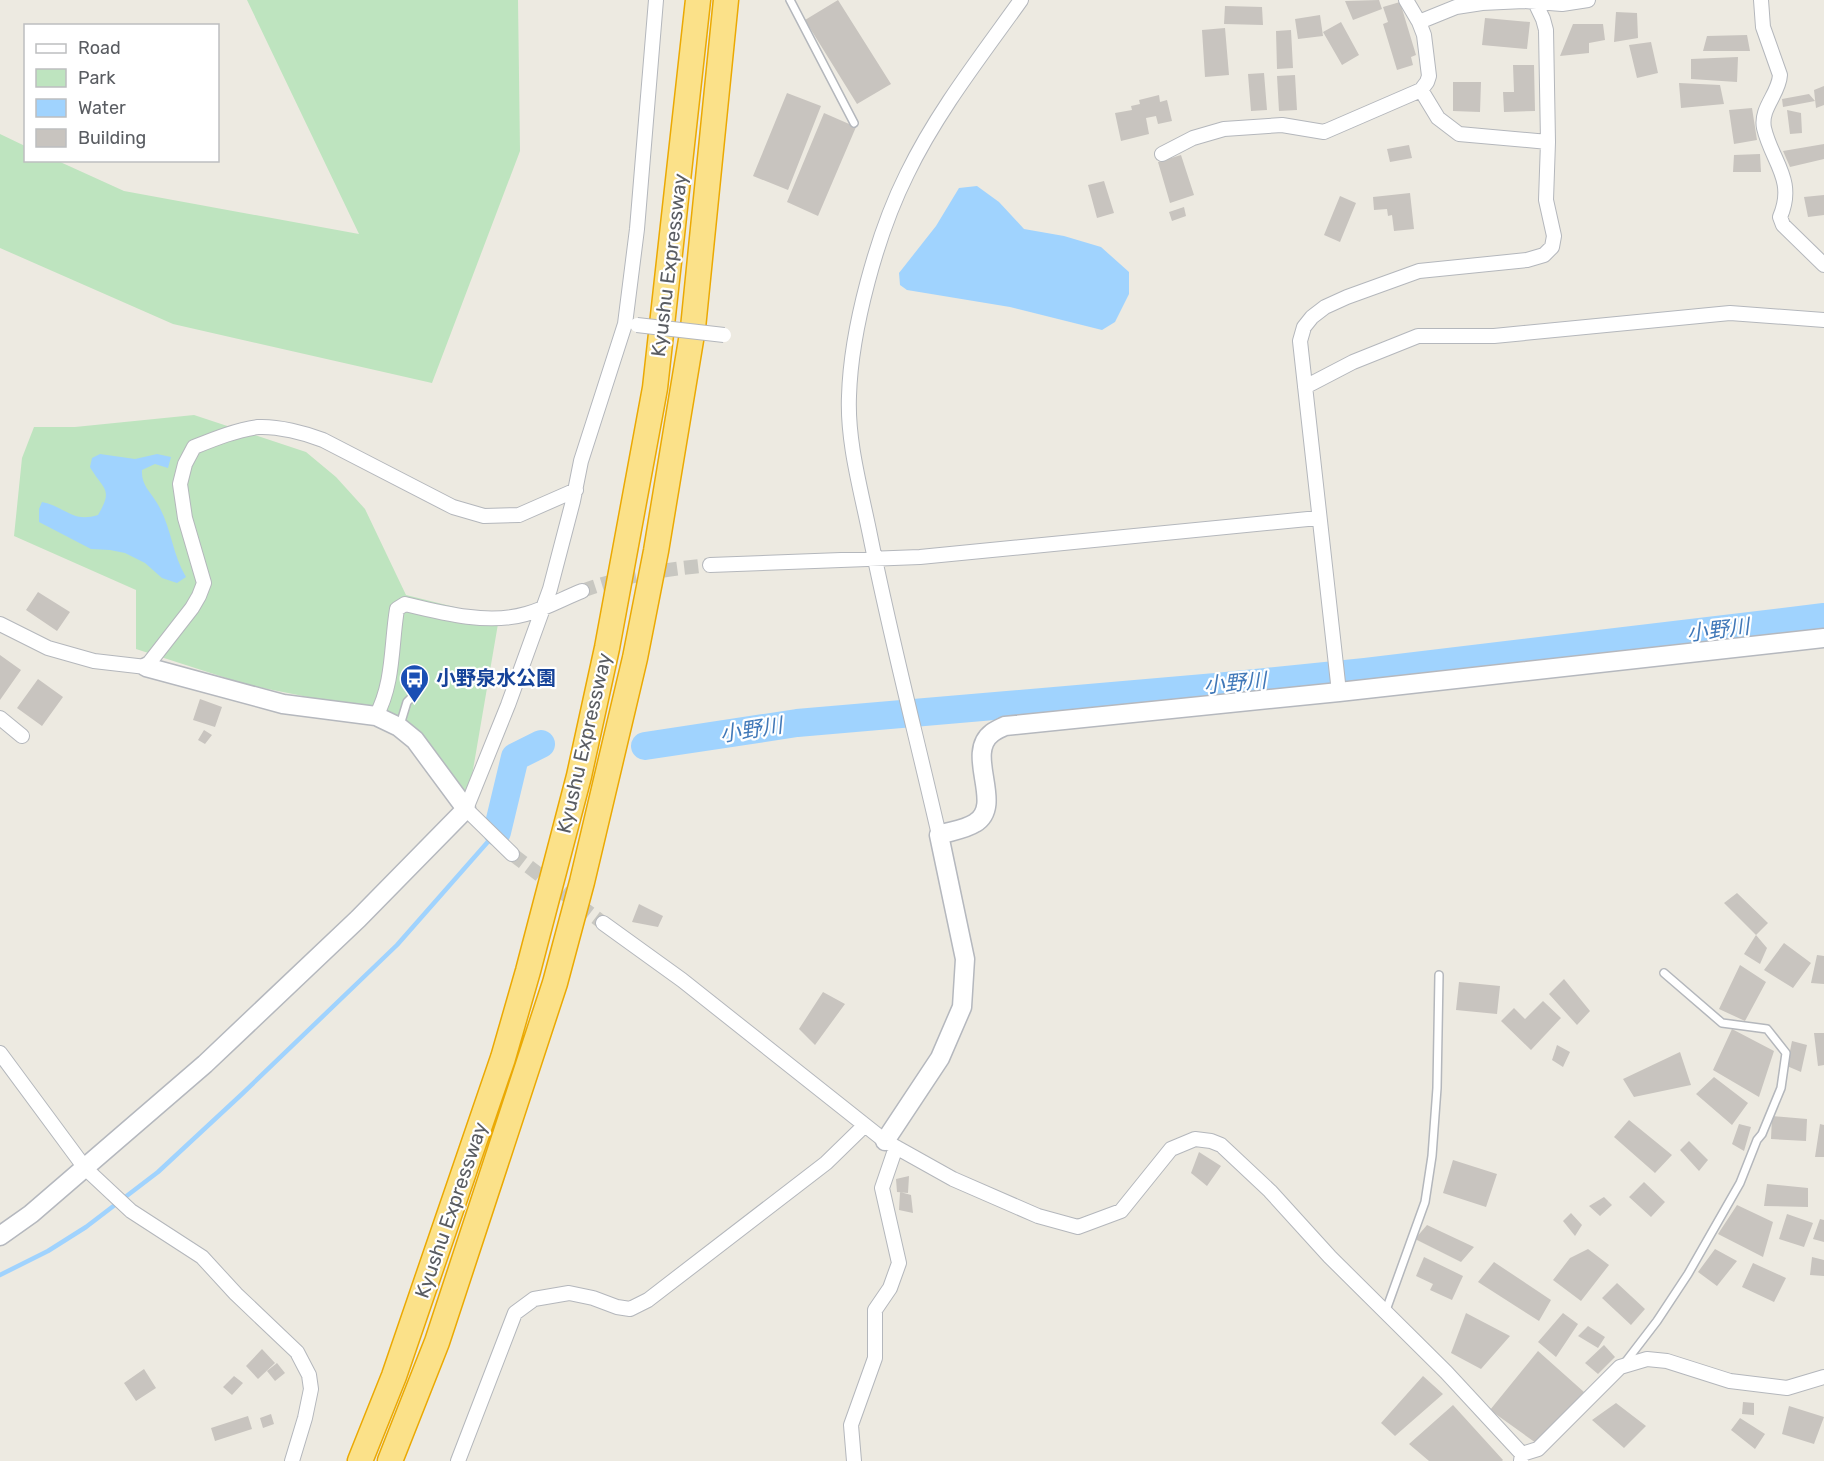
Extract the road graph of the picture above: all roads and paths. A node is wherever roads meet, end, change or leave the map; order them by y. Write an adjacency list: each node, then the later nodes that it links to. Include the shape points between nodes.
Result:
1 (656, 0): 17 (street)
2 (698, 0): 51 (highway, Kyushu Expressway, via 655,388 579,776 503,1058 394,1376)
3 (726, 0): 52 (highway, Kyushu Expressway, via 693,328 635,658 555,983 436,1342)
4 (790, 0): 12 (lane)
5 (1021, 0): 22 (street, via 929,133 912,164 887,220 868,285 854,345 849,397 853,451)
6 (1406, 0): 10 (street)
7 (1588, 0): 9 (street, via 1562,4)
8 (1761, 0): 15 (street, via 1763,27 1780,75 1764,118 1786,190 1780,217 1783,225)
9 (1535, 2): 10 (street, via 1456,7); 13 (street, via 1546,30)
10 (1419, 22): 11 (street, via 1428,76)
11 (1421, 90): 13 (street, via 1438,118 1459,134); 14 (street, via 1324,132 1282,125 1224,129 1193,138)
12 (854, 123)
13 (1548, 142): 19 (street, via 1546,200 1554,236 1544,255 1419,271 1326,307 1304,327 1300,341)
14 (1162, 154)
15 (1824, 265)
16 (1824, 320): 19 (street, via 1730,313 1494,336 1418,336 1353,362)
17 (631, 324): 18 (street, bridge); 20 (street, via 594,418)
18 (724, 335)
19 (1305, 387): 21 (street)
20 (576, 490): 25 (street); 28 (street, via 519,515 484,516 453,507 303,432 259,427 194,447 180,484 185,518 204,583 192,608)
21 (1318, 518): 22 (street); 29 (street)
22 (875, 559): 23 (street); 36 (street)
23 (710, 565)
24 (582, 591): 25 (street)
25 (544, 607): 31 (street, via 526,614 469,618 405,604 397,609 388,685); 35 (street)
26 (0, 624): 28 (street, via 48,648 94,661)
27 (1824, 638): 29 (street)
28 (146, 667): 31 (street, via 283,704)
29 (1338, 687): 36 (street, via 1005,726 991,733 981,754 987,802 983,814 967,827)
30 (420, 690): 33 (lane, via 407,702)
31 (376, 716): 33 (street)
32 (0, 718): 34 (street)
33 (399, 727): 35 (street, via 415,740)
34 (22, 736)
35 (472, 815): 37 (street); 44 (street, via 214,1056)
36 (939, 835): 43 (street, via 965,959 962,1007 940,1058)
37 (512, 854)
38 (603, 922): 42 (street)
39 (1664, 973): 47 (lane, via 1722,1023 1767,1029 1786,1053 1781,1088 1740,1183 1688,1274)
40 (1439, 975): 46 (lane, via 1431,1167 1425,1202)
41 (0, 1053): 44 (street)
42 (865, 1125): 43 (street); 53 (street, via 826,1163 648,1300 630,1309 569,1293 534,1299 515,1313)
43 (890, 1144): 46 (street, via 953,1179 1038,1216 1078,1227 1121,1211 1172,1149 1195,1139 1211,1141 1221,1145 1270,1191); 54 (street, via 882,1188 899,1263 890,1288 875,1310 875,1358 851,1425)
44 (85, 1168): 45 (street); 50 (street, via 131,1211 202,1257 297,1352 309,1375 311,1389)
45 (0, 1236)
46 (1385, 1313): 49 (street, via 1446,1372)
47 (1623, 1366): 48 (street, via 1647,1359 1667,1361 1730,1381 1787,1388); 49 (street, via 1538,1449)
48 (1824, 1377)
49 (1521, 1457)
50 (292, 1461)
51 (360, 1461)
52 (390, 1461)
53 (458, 1461)
54 (854, 1461)

